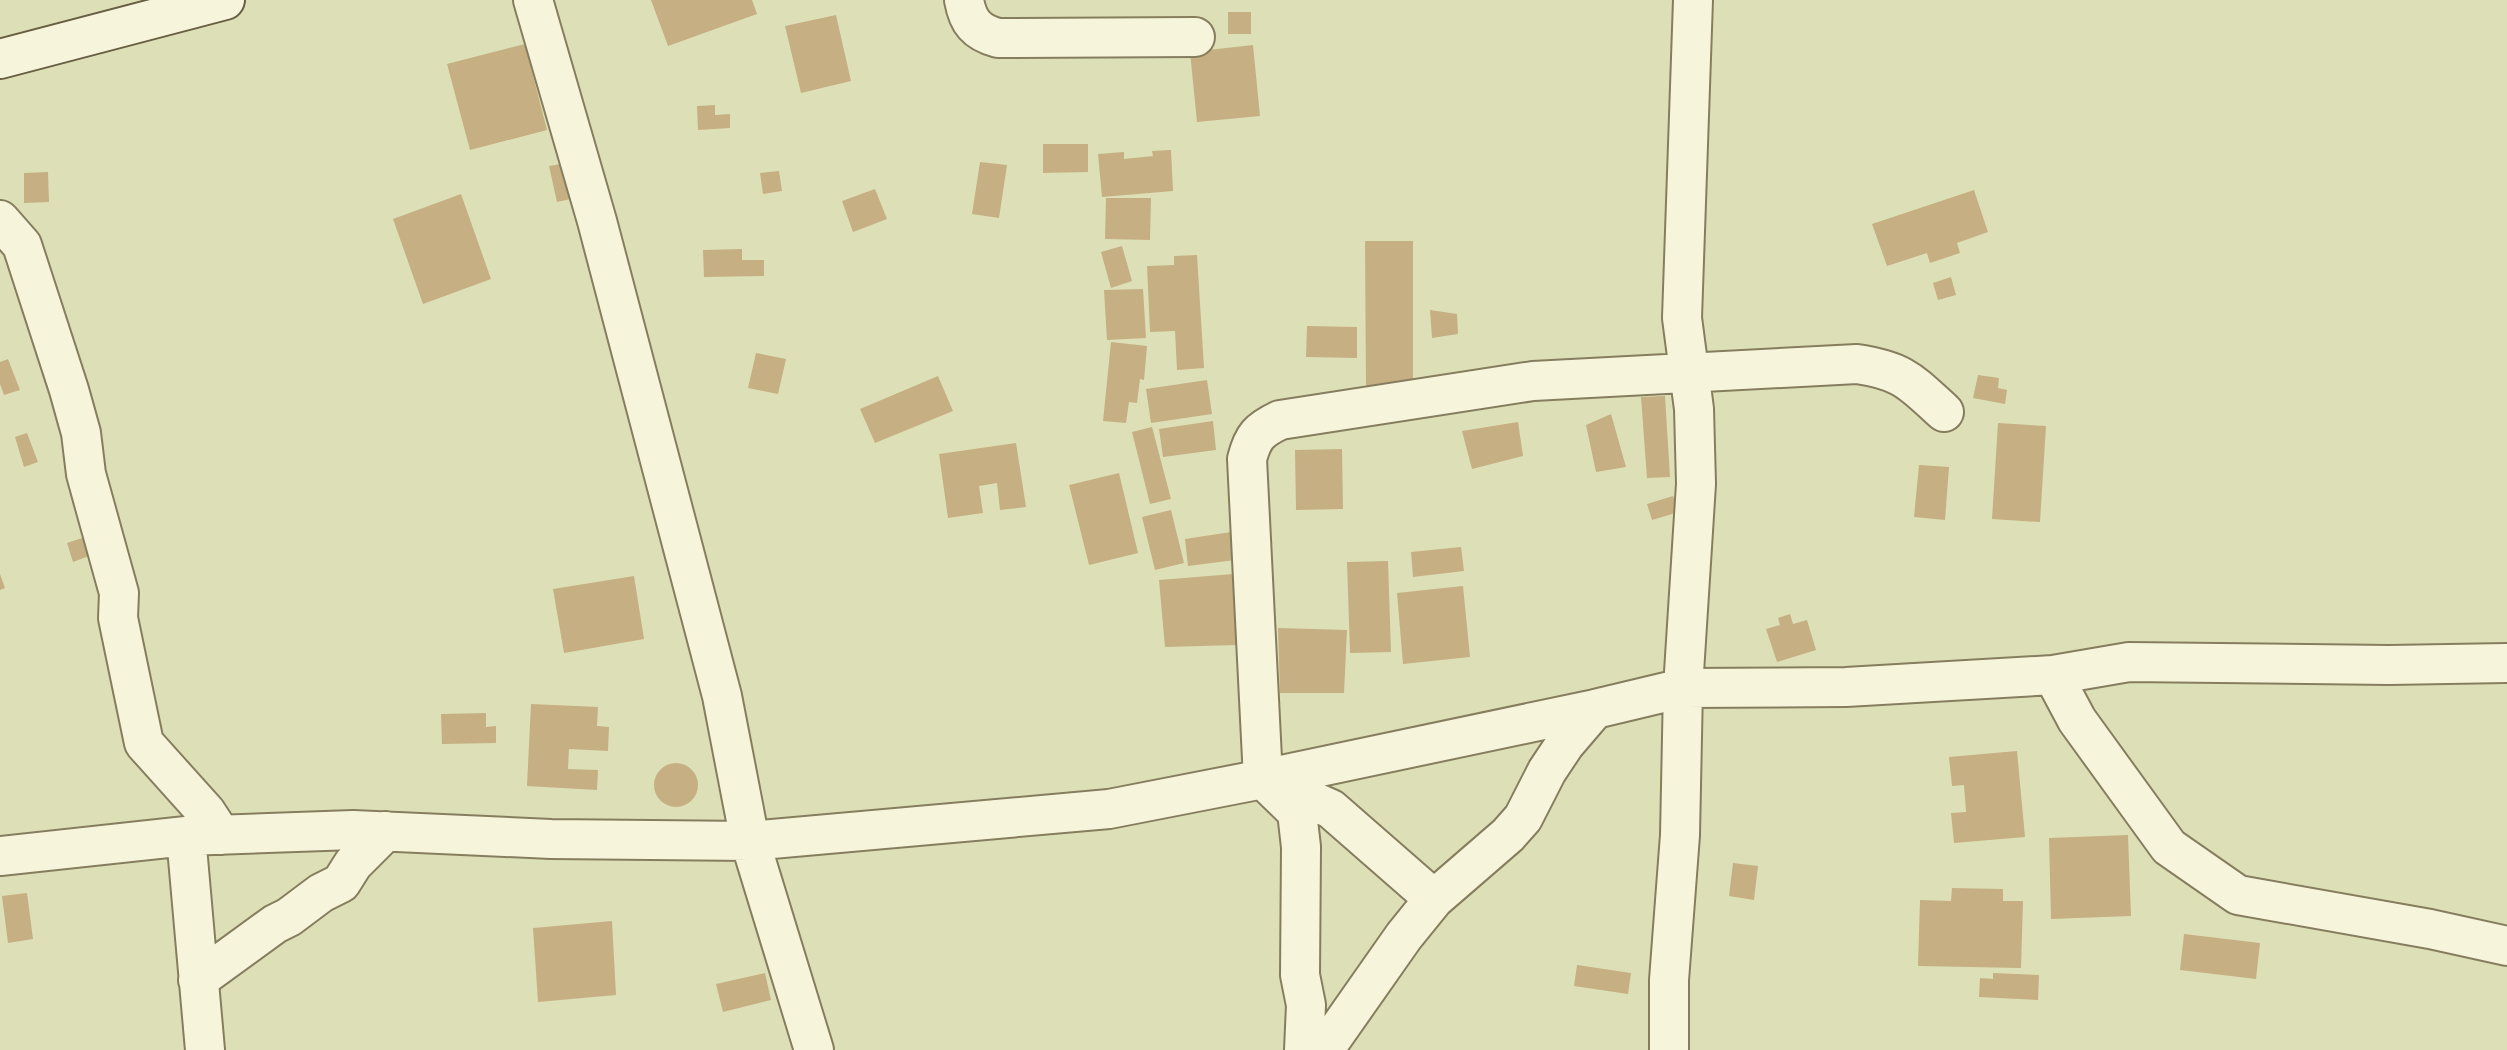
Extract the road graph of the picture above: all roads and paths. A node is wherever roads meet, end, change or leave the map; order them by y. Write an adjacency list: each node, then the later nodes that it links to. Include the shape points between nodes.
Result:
1 (225, 0): 6 (street)
2 (533, 0): 17 (street, via 597,221 722,696)
3 (964, 0): 5 (street, via 974,26 998,38)
4 (1693, 0): 8 (street, via 1682,318)
5 (1195, 37)
6 (0, 59)
7 (0, 220): 16 (street, via 22,245 81,433 86,474 119,593 118,618 144,743 206,812)
8 (1690, 372): 9 (street, via 1857,364 1881,367 1905,377); 12 (street, via 1696,484); 14 (street, via 1533,381 1280,420 1264,428 1252,442 1247,459)
9 (1944, 412)
10 (2507, 663): 11 (street, via 2129,662)
11 (2053, 675): 12 (street, via 1846,687); 20 (street, via 2077,720 2169,847 2238,895)
12 (1683, 688): 13 (street); 26 (street)
13 (1595, 709): 14 (street); 19 (street, via 1547,771 1523,818)
14 (1263, 779): 17 (street, via 1109,809); 19 (street, via 1331,809); 24 (street, via 1297,812)
15 (386, 831): 16 (street); 17 (street); 21 (street, via 341,883)
16 (204, 835): 18 (street); 21 (street)
17 (750, 841): 23 (street)
18 (0, 856)
19 (1434, 899): 25 (street)
20 (2507, 946)
21 (198, 980): 22 (street)
22 (205, 1050)
23 (814, 1050)
24 (1304, 1050)
25 (1324, 1050)
26 (1669, 1050)

